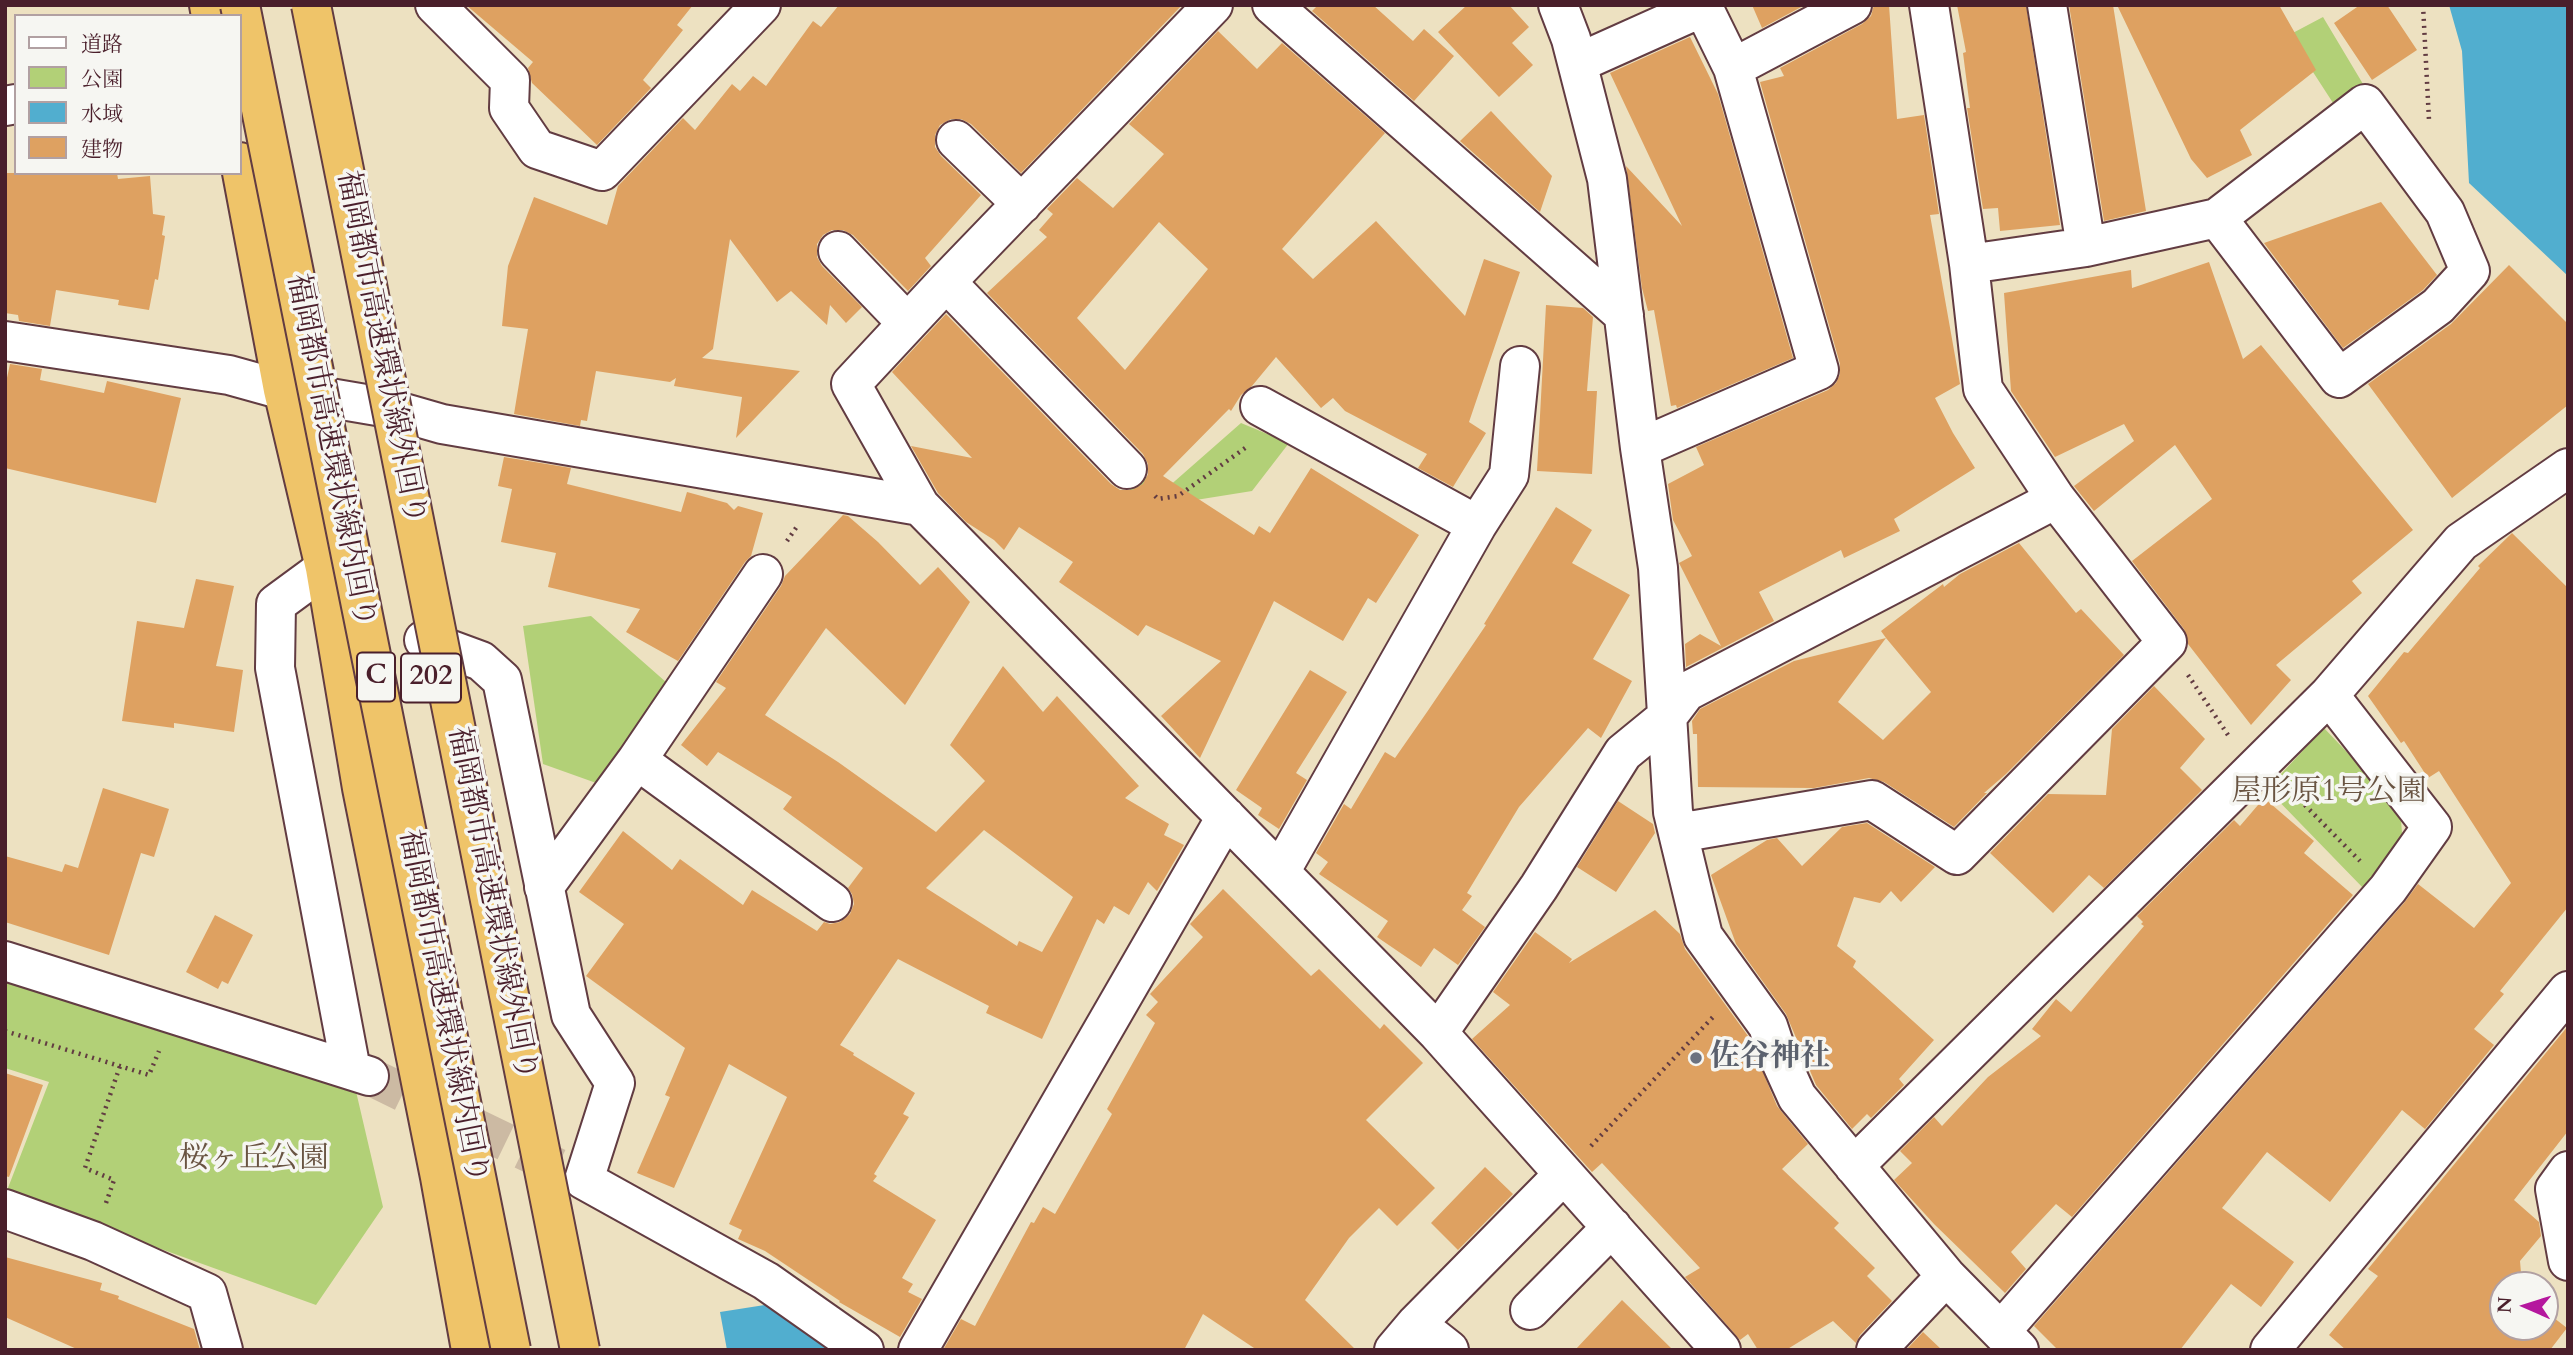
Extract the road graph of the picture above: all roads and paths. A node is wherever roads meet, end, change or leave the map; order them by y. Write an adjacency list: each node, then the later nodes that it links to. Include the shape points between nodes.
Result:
1 (309, 5): 28 (highway, 202); 75 (highway, 福岡都市高速環状線外回り, bridge)
2 (435, 5): 3 (street, via 510,80 509,108 537,149 602,171)
3 (761, 5)
4 (1213, 5): 17 (street)
5 (1272, 5): 23 (street)
6 (1558, 5): 12 (street)
7 (1852, 5): 13 (street)
8 (1929, 5): 21 (street)
9 (2048, 5): 19 (street)
10 (2423, 5): 14 (path)
11 (242, 15): 73 (highway, 福岡都市高速環状線内回り / C, bridge)
12 (1578, 63): 13 (street, via 1703,7); 23 (street, via 1607,179)
13 (1733, 68): 30 (street, via 1819,370)
14 (2430, 126)
15 (956, 140): 17 (street)
16 (242, 172): 27 (highway)
17 (1022, 204): 22 (street)
18 (2217, 218): 18 (street, via 2339,377 2438,306 2470,271 2445,212 2365,104); 19 (street)
19 (2086, 247): 21 (street)
20 (838, 251): 24 (street)
21 (1969, 264): 34 (street, via 1983,389)
22 (946, 282): 24 (street); 32 (street)
23 (1624, 315): 30 (street)
24 (908, 323): 35 (street, via 851,384)
25 (5, 341): 27 (street, via 229,375)
26 (1520, 366): 36 (street, via 1509,475)
27 (283, 390): 28 (street); 37 (highway)
28 (383, 407): 33 (street, via 442,424); 39 (highway, 202)
29 (1273, 413): 32 (path, via 1178,496 1157,499); 36 (street)
30 (1640, 448): 42 (street, via 1658,568)
31 (2568, 468): 41 (street, via 2461,542)
32 (1127, 470)
33 (825, 488): 35 (street); 38 (path)
34 (2056, 499): 40 (street); 42 (street, via 1686,692)
35 (920, 506): 46 (street)
36 (1477, 525): 48 (street)
37 (325, 568): 55 (street, via 276,604 275,668 360,1073); 72 (highway, via 362,788)
38 (763, 574): 44 (street)
39 (424, 640): 49 (street, via 481,661 502,680); 74 (highway, 202)
40 (2166, 642): 43 (path); 47 (street, via 1957,855 1872,800)
41 (2329, 695): 45 (street); 50 (street, via 2432,827)
42 (1667, 717): 47 (street); 57 (street, via 1623,753 1539,887)
43 (2231, 738)
44 (637, 760): 49 (street); 51 (street)
45 (2262, 761): 50 (path); 59 (street)
46 (1226, 817): 48 (street); 77 (street)
47 (1678, 833): 53 (street, via 1703,936)
48 (1280, 872): 57 (street)
49 (544, 887): 76 (street, via 571,1015 615,1083 584,1180 765,1281)
50 (2388, 889): 69 (street)
51 (832, 902)
52 (5, 961): 55 (street)
53 (1741, 988): 59 (street, via 1768,1026 1797,1097); 61 (path)
54 (2568, 991): 70 (street)
55 (174, 1014): 58 (path, via 149,1075)
56 (5, 1031): 58 (path)
57 (1438, 1033): 61 (street)
58 (120, 1066): 64 (path, via 85,1168 114,1180)
59 (1854, 1166): 66 (street)
60 (2568, 1171): 65 (street, via 2555,1189)
61 (1563, 1174): 63 (street); 68 (street)
62 (5, 1209): 64 (street)
63 (1612, 1227): 67 (street); 79 (street)
64 (93, 1241): 71 (street, via 206,1293)
65 (2568, 1261)
66 (1945, 1276): 69 (street); 80 (street)
67 (1530, 1310)
68 (1405, 1337): 78 (street)
69 (2010, 1341)
70 (2289, 1344)
71 (223, 1350)
72 (471, 1350)
73 (511, 1350)
74 (562, 1350)
75 (580, 1350)
76 (864, 1350)
77 (918, 1350)
78 (1449, 1350)
79 (1721, 1350)
80 (1876, 1350)

